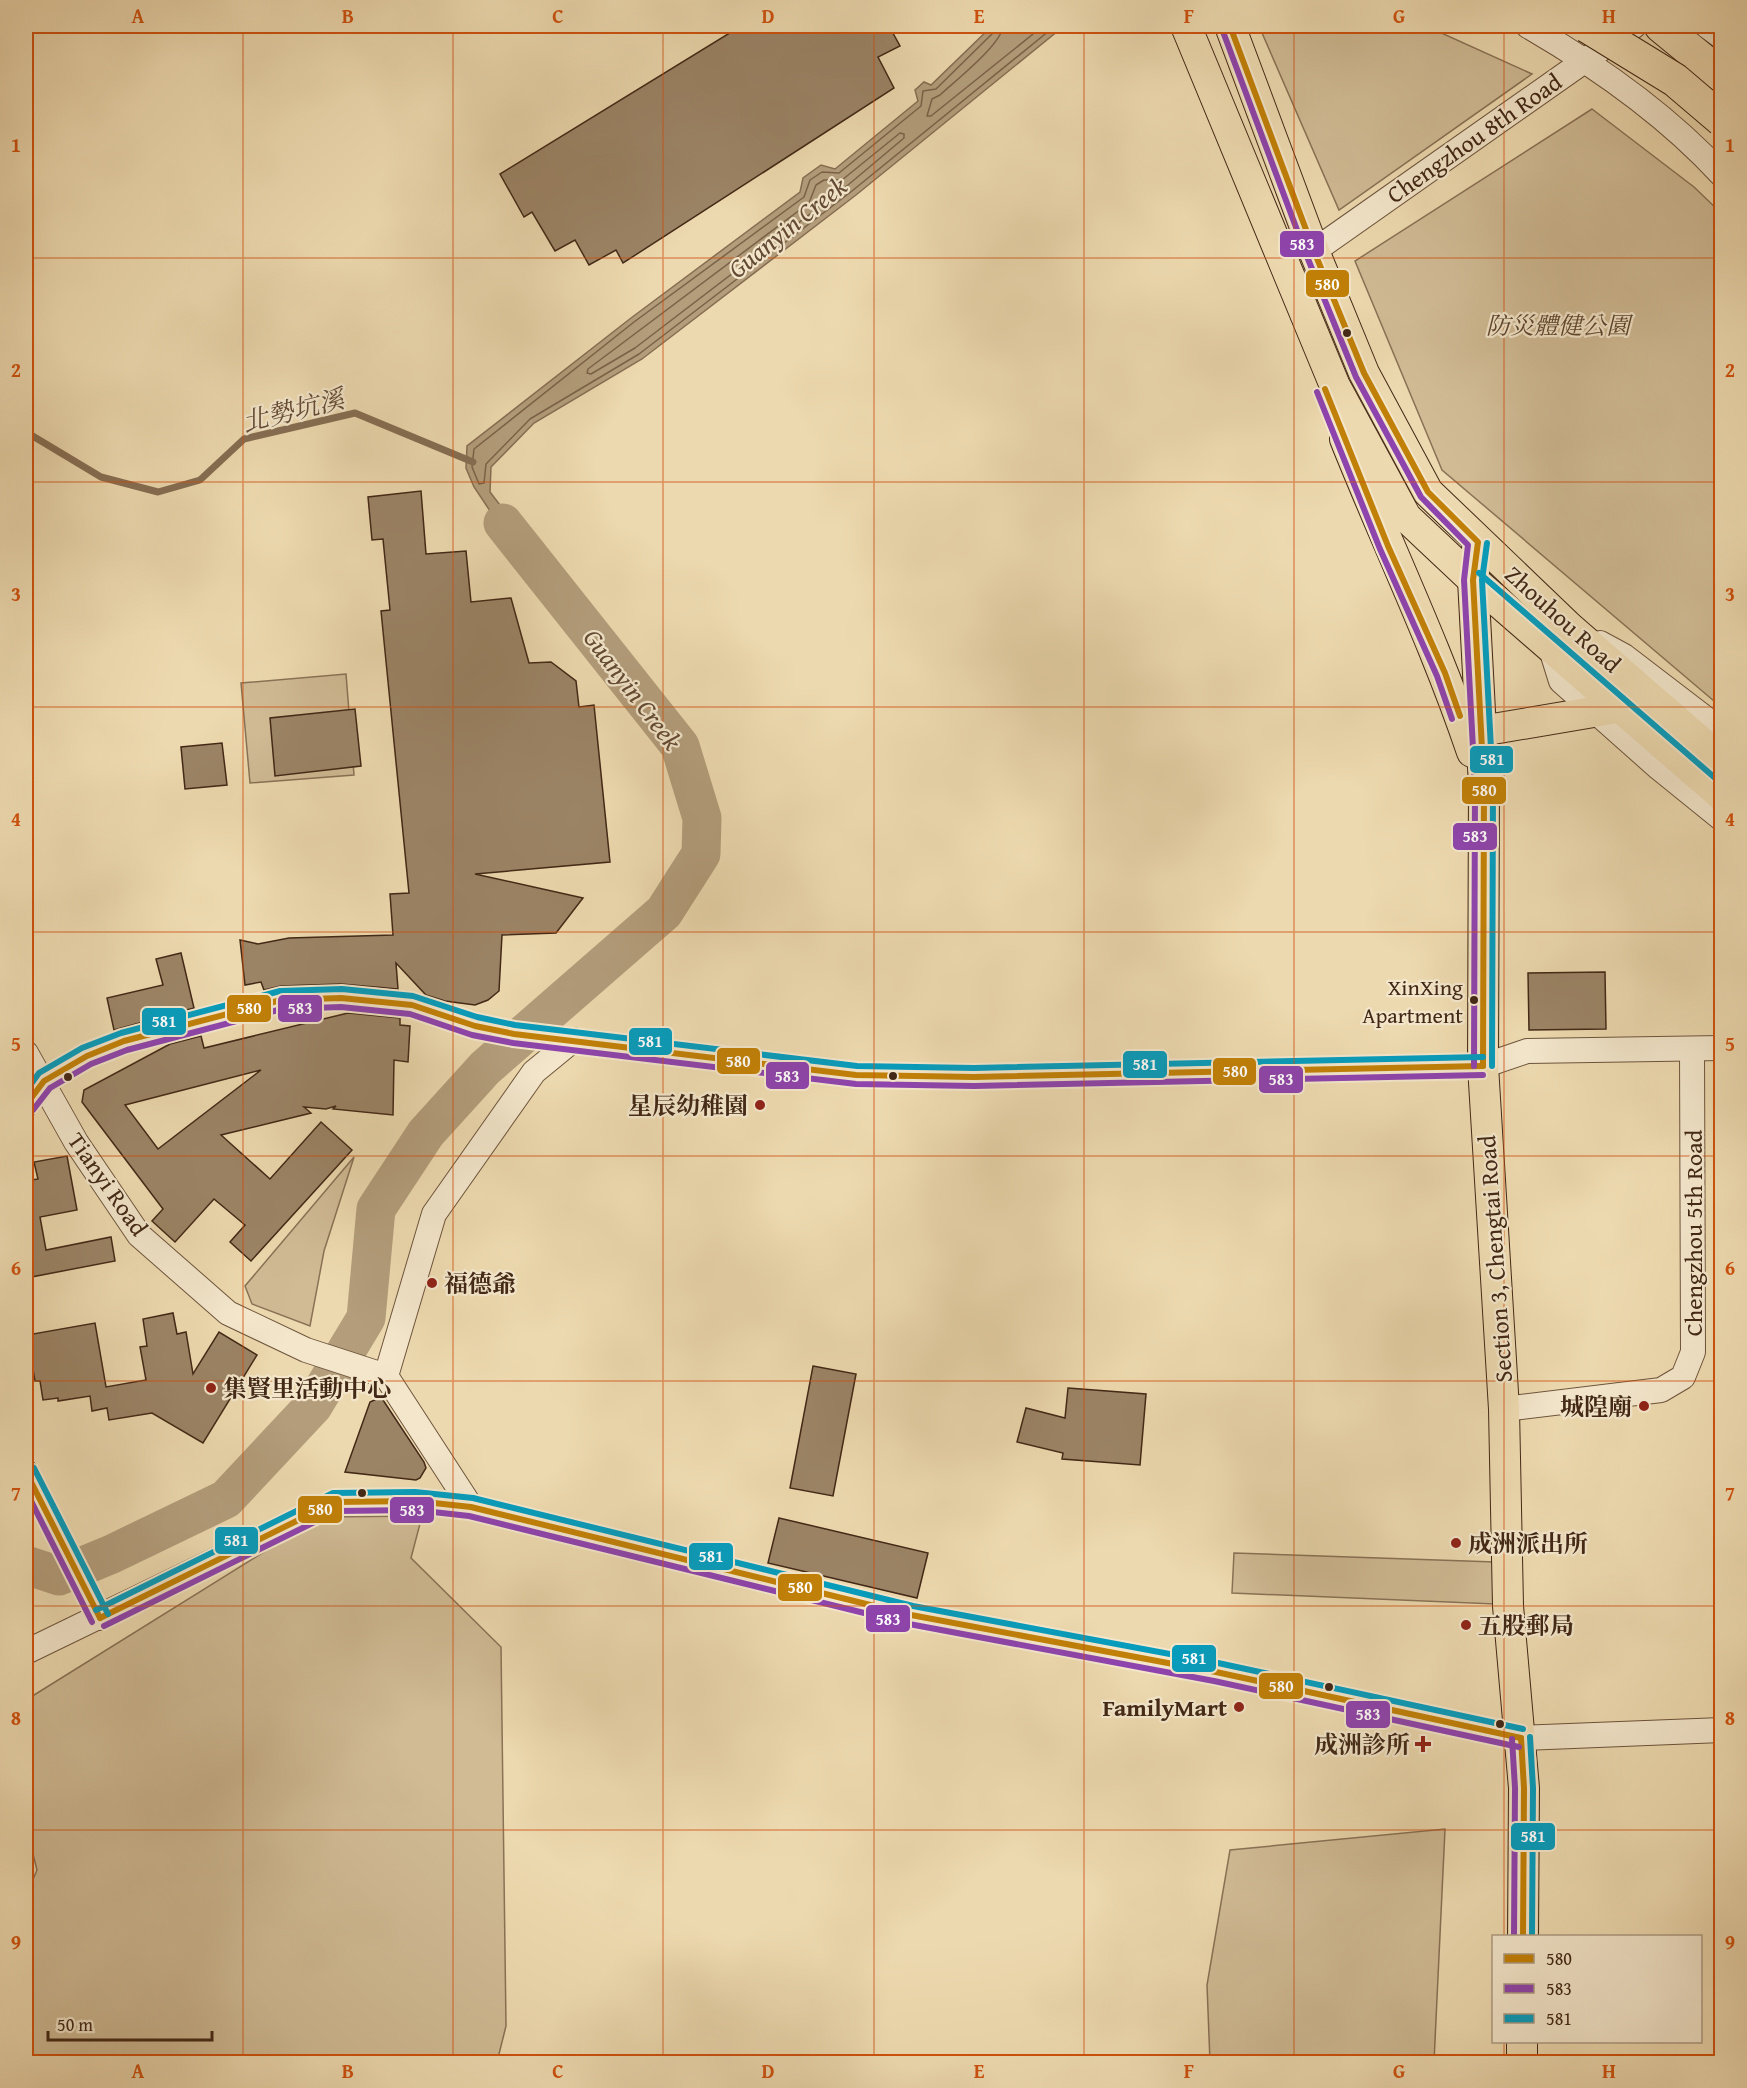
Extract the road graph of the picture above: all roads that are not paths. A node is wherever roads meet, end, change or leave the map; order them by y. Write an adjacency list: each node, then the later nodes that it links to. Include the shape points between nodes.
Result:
1 (1186, 26): 14 (main road)
2 (1230, 26): 13 (main road)
3 (1528, 26): 9 (street)
4 (1587, 26): 11 (highway, bridge, via 1675,80)
5 (1634, 26): 9 (street, Chengzhou 8th Road)
6 (1661, 26): 10 (highway)
7 (1707, 26): 8 (street)
8 (1722, 37)
9 (1586, 60): 12 (street, via 1696,147); 13 (street, Chengzhou 8th Road)
10 (1722, 76)
11 (1722, 120)
12 (1722, 175)
13 (1314, 251): 15 (main road, via 1364,373 1428,492)
14 (1298, 299): 16 (main road, via 1335,386 1406,517); 22 (main road, via 1326,391 1388,546 1445,673)
15 (1478, 542): 16 (main road, Section 3, Chengtai Road); 17 (main road, Zhouhou Road)
16 (1473, 580): 17 (main road, Zhouhou Road); 19 (main road, Section 3, Chengtai Road)
17 (1560, 638): 18 (main road, Zhouhou Road); 20 (street, via 1624,656); 21 (main road, Zhouhou Road, via 1648,695)
18 (1613, 712): 19 (main road); 23 (main road, Zhouhou Road); 24 (street)
19 (1481, 731): 22 (main road, Section 3, Chengtai Road)
20 (1722, 731)
21 (1722, 760)
22 (1484, 786): 29 (main road, Section 3, Chengtai Road)
23 (1722, 796)
24 (1722, 819)
25 (573, 1040): 29 (street, via 856,1075 974,1077); 30 (street, via 475,1026 412,1005 341,998 280,1000 124,1041 87,1056); 32 (street, via 534,1072 434,1214)
26 (1692, 1048): 27 (street); 29 (street, via 1527,1051); 33 (street, Chengzhou 5th Road, via 1694,1352 1683,1377 1661,1390)
27 (1722, 1048)
28 (26, 1053): 30 (street, Tianyi Road)
29 (1483, 1066): 33 (main road, Section 3, Chengtai Road)
30 (44, 1081): 31 (street); 32 (street, Tianyi Road, via 76,1142 139,1235 228,1313 306,1350)
31 (26, 1105)
32 (386, 1376): 35 (street)
33 (1504, 1409): 39 (main road, Section 3, Chengtai Road, via 1508,1606 1514,1702)
34 (26, 1472): 36 (street)
35 (471, 1508): 36 (street, via 415,1501 335,1502); 39 (street, via 911,1615 1216,1672)
36 (100, 1618): 37 (street)
37 (26, 1652)
38 (1722, 1730): 39 (street)
39 (1521, 1738): 40 (main road, Section 3, Chengtai Road)
40 (1523, 1935)
41 (1522, 2043): 42 (main road)
42 (1522, 2062)

